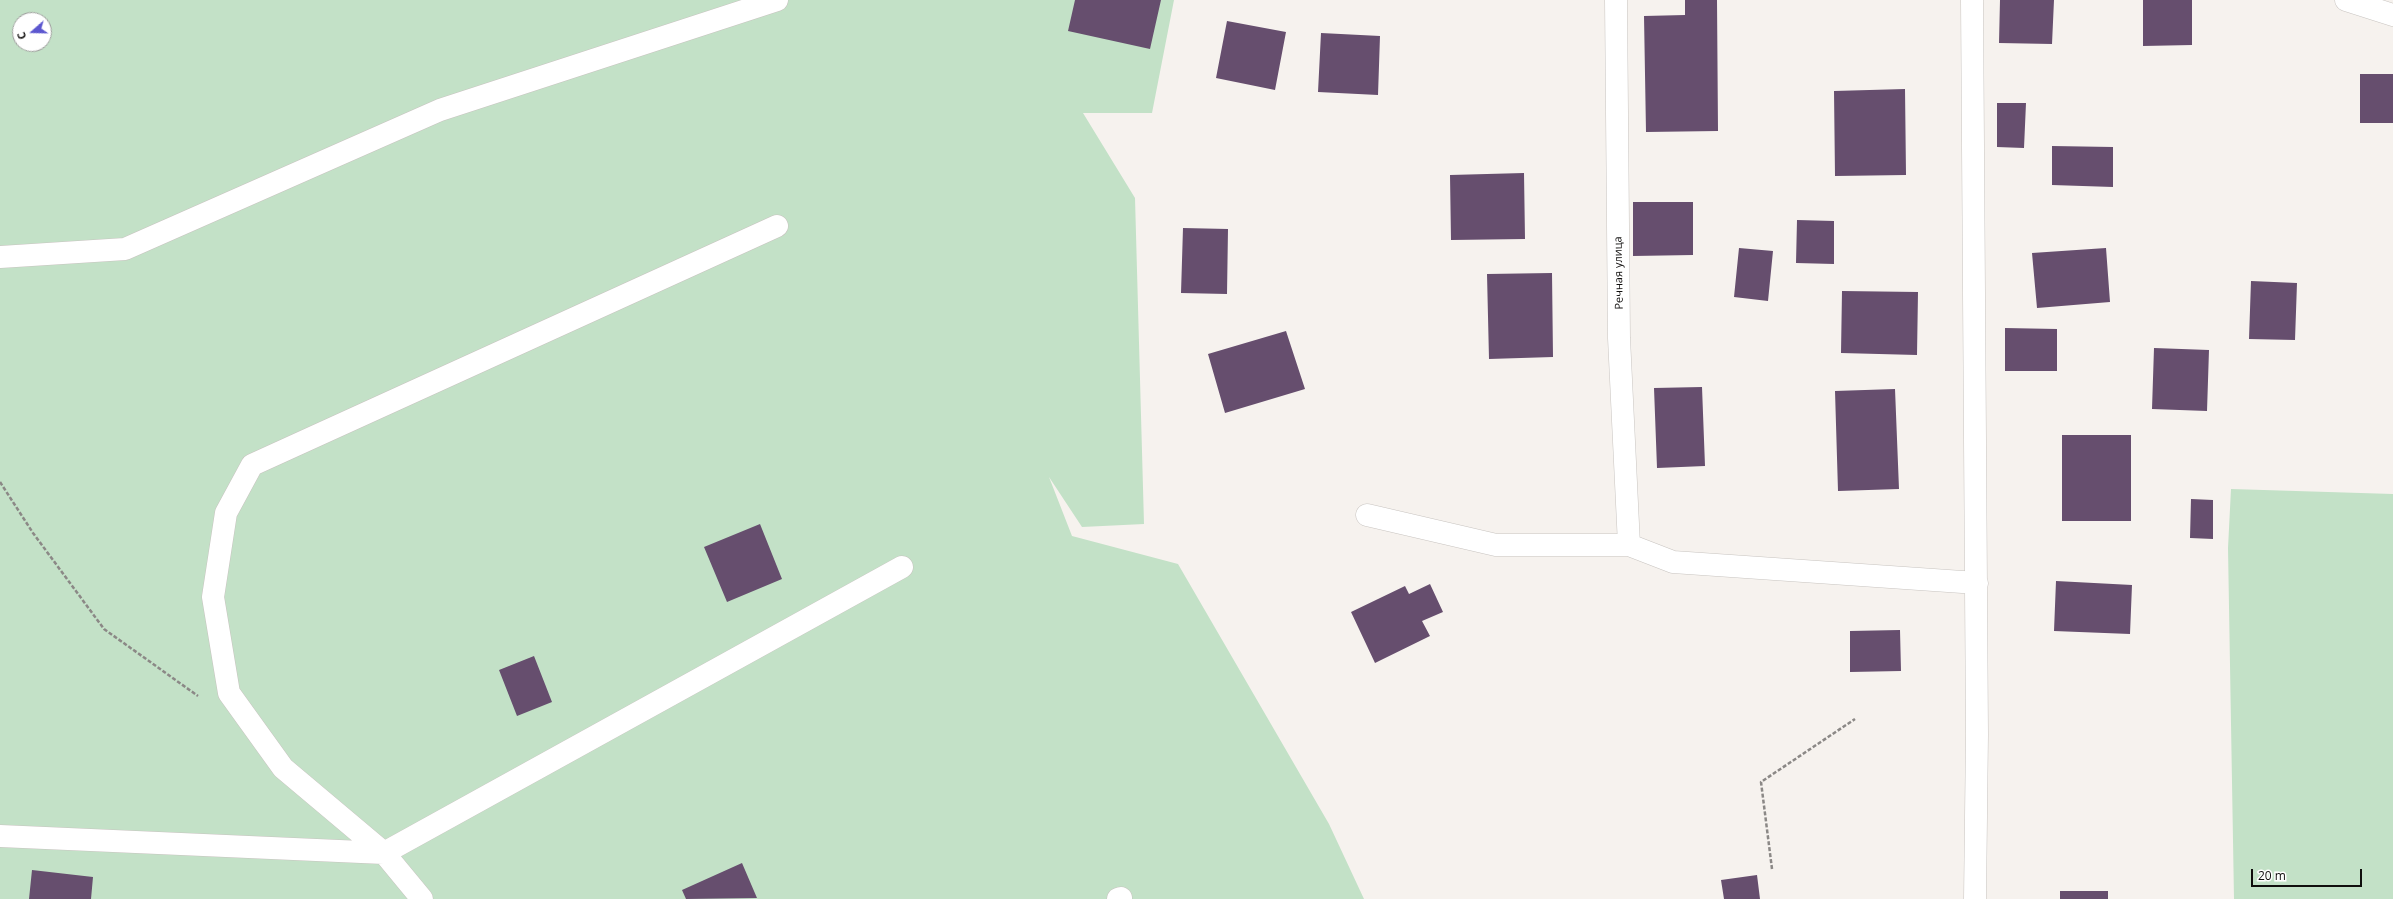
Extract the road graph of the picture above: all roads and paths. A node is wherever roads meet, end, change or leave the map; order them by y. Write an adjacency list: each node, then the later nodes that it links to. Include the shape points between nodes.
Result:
1 (778, 0): 7 (street, via 440,110 125,248)
2 (1616, 0): 10 (street, Речная улица, via 1619,338)
3 (1972, 0): 12 (street)
4 (2346, 0): 5 (street)
5 (2393, 15)
6 (777, 226): 16 (street, via 252,465 226,513 214,597 229,693 283,768)
7 (0, 257)
8 (0, 482): 13 (path, via 33,533 104,629)
9 (1367, 515): 10 (street, via 1496,545)
10 (1629, 545): 12 (street, via 1672,562)
11 (902, 567): 16 (street)
12 (1977, 583): 19 (street)
13 (200, 697)
14 (1855, 719): 17 (path, via 1761,782)
15 (0, 836): 16 (street)
16 (384, 854): 18 (street)
17 (1772, 869)
18 (422, 899)
19 (1975, 899)

